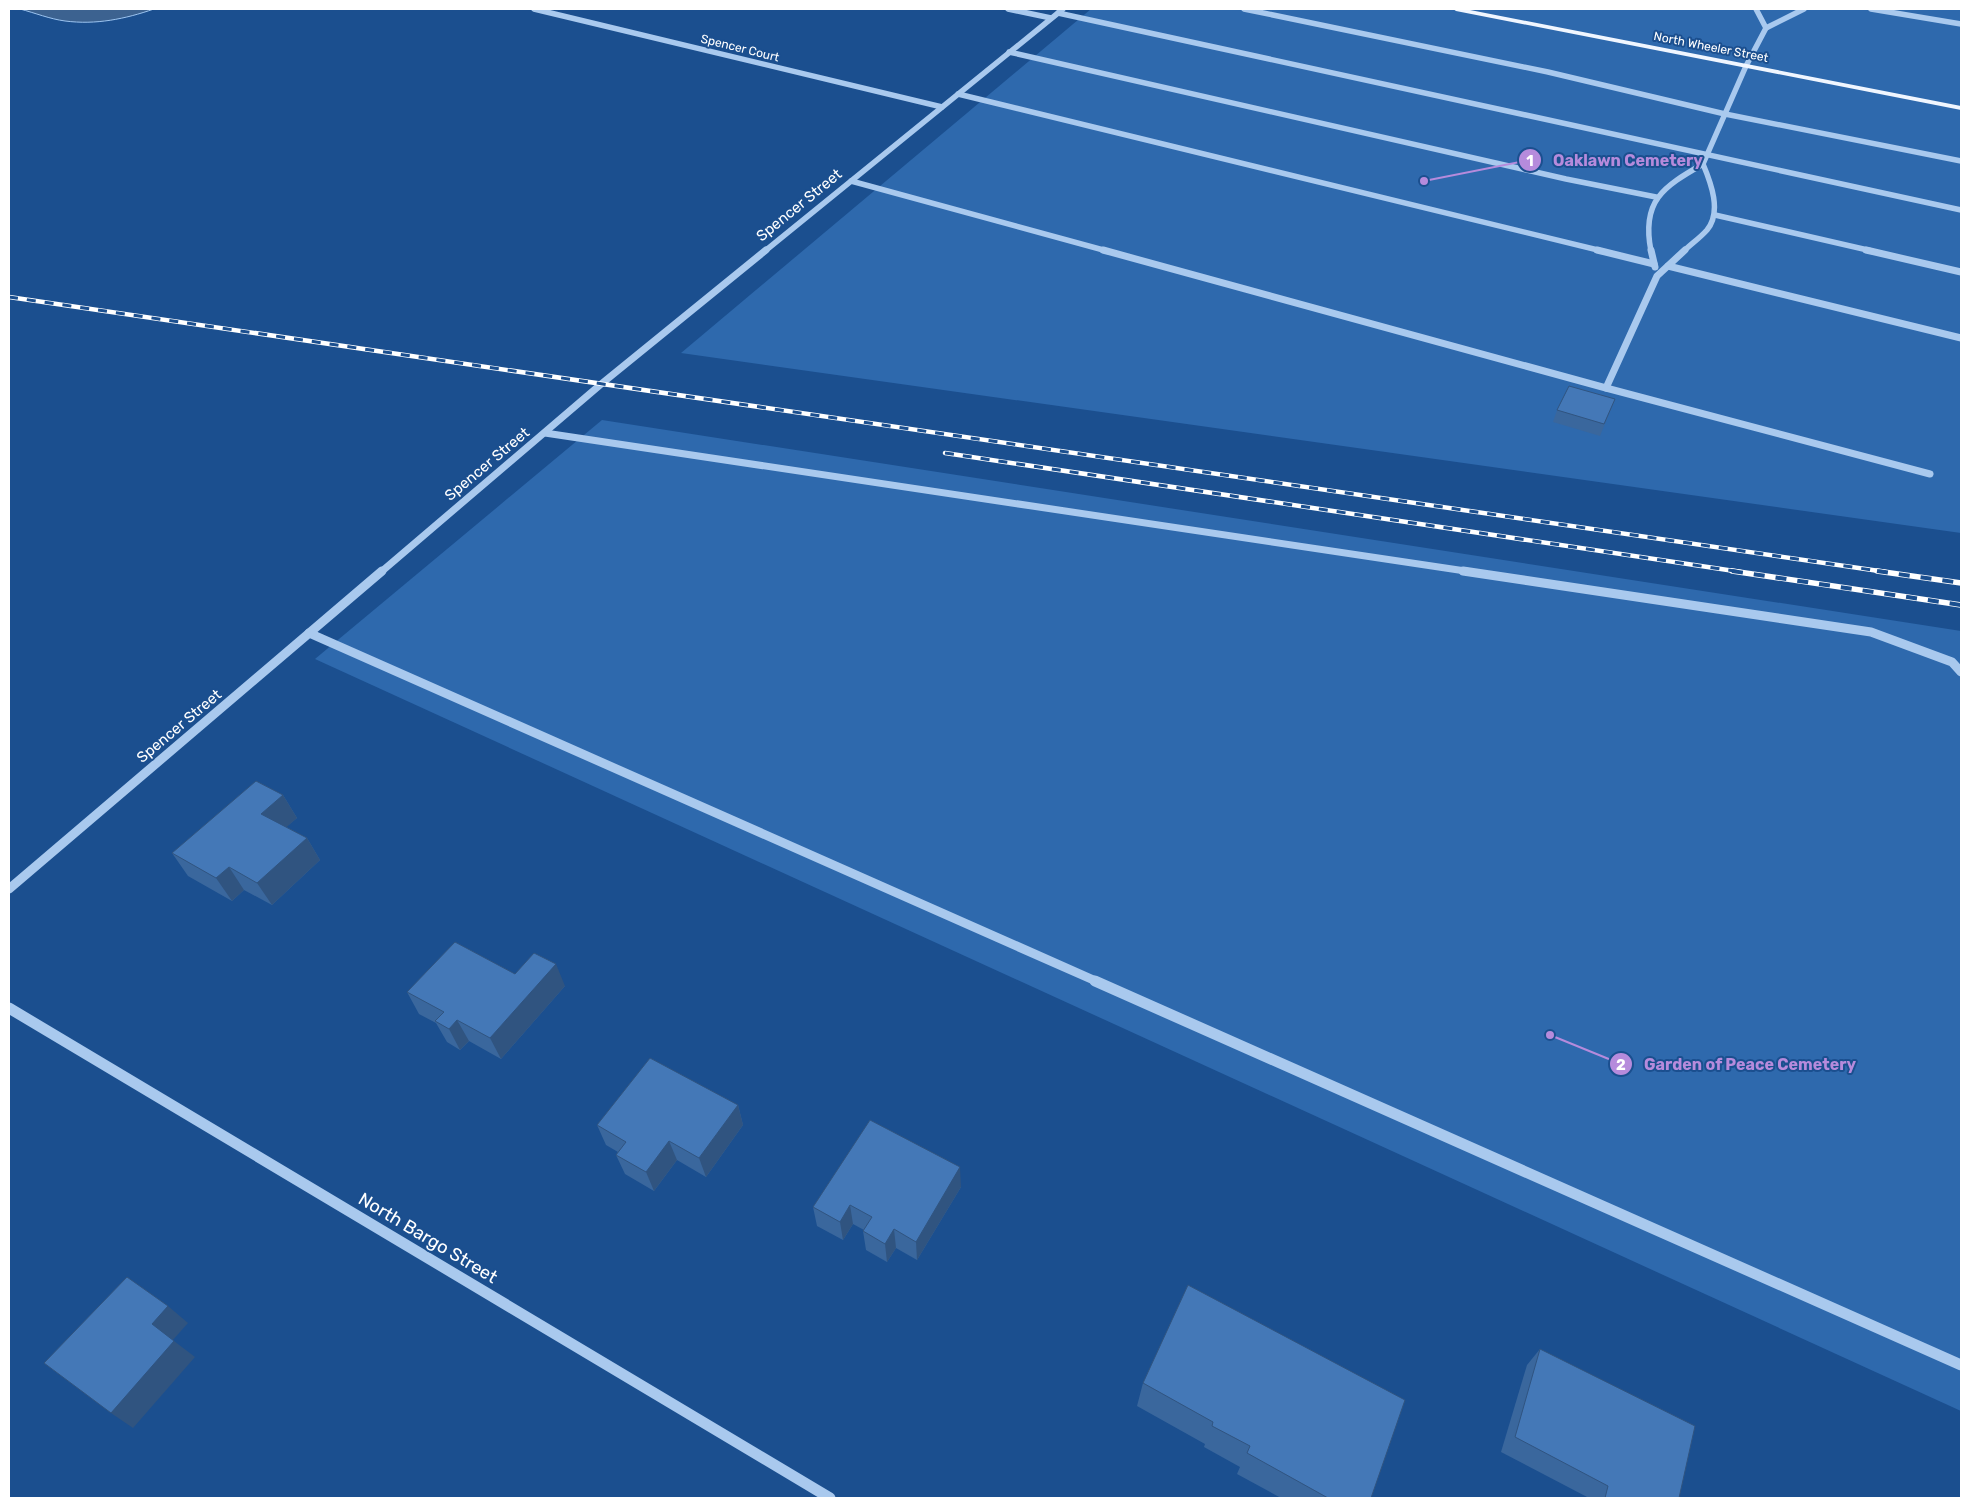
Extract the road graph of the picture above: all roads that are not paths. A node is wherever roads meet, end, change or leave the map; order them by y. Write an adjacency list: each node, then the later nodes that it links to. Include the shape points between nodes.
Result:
1 (534, 9): 15 (street, Spencer Court)
2 (1008, 9): 9 (street)
3 (1244, 9): 17 (street, via 1548,72)
4 (1456, 9): 13 (main road, North Wheeler Street)
5 (1756, 9): 11 (street)
6 (1804, 9): 11 (street)
7 (1871, 9): 10 (street)
8 (1060, 11): 9 (street, Spencer Street); 18 (lane)
9 (1052, 18): 12 (street, Spencer Street)
10 (1961, 24)
11 (1766, 28): 13 (street)
12 (1009, 52): 14 (street, Spencer Street); 22 (lane)
13 (1746, 66): 16 (main road, North Wheeler Street); 17 (street)
14 (958, 94): 15 (street, Spencer Street); 25 (street)
15 (942, 107): 21 (street, Spencer Street)
16 (1961, 108)
17 (1725, 114): 18 (street); 19 (street)
18 (1708, 153): 20 (street); 23 (lane)
19 (1961, 161)
20 (1703, 164): 22 (street); 24 (street, via 1711,182)
21 (851, 181): 30 (street); 31 (street, Spencer Street)
22 (1656, 197): 25 (street, via 1648,221)
23 (1961, 210)
24 (1716, 215): 26 (street, via 1708,229); 27 (street)
25 (1654, 264): 28 (street)
26 (1668, 266): 28 (street); 29 (street)
27 (1961, 272)
28 (1657, 276): 30 (street)
29 (1961, 338)
30 (1606, 388): 32 (street)
31 (545, 433): 33 (street, Spencer Street); 34 (street, via 1871,632 1952,662)
32 (1930, 474)
33 (310, 633): 35 (street, Spencer Street); 37 (street)
34 (1961, 672)
35 (9, 889)
36 (9, 1008): 38 (street, North Bargo Street)
37 (1961, 1365)
38 (830, 1498)

